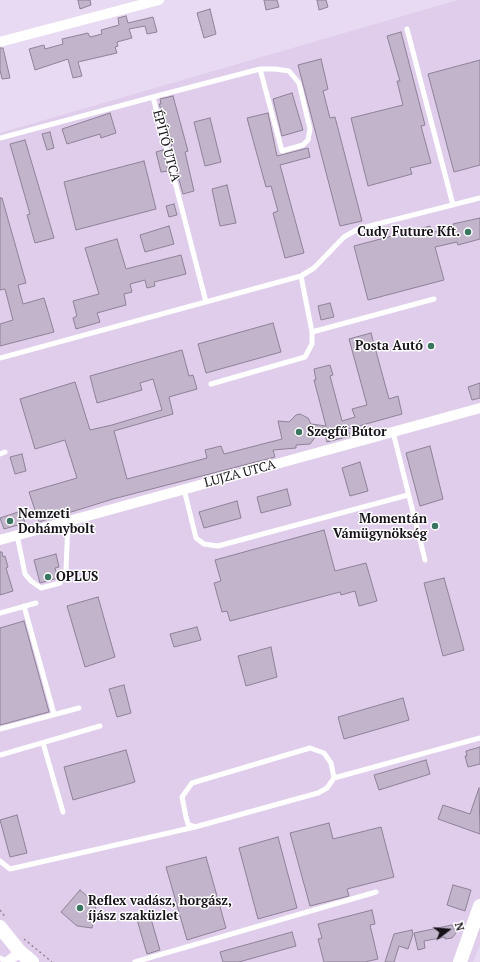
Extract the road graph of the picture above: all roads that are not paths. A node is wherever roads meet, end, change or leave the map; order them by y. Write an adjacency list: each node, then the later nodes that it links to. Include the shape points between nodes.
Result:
1 (158, 0): 3 (street)
2 (407, 30): 8 (lane)
3 (0, 42)
4 (260, 69): 4 (lane, via 275,68 288,71 299,83 310,129 308,140 303,145 282,151); 5 (lane)
5 (153, 97): 6 (lane, ÉPÍTŐ UTCA); 11 (lane, ÉPÍTŐ UTCA)
6 (0, 138)
7 (480, 198): 8 (lane)
8 (453, 204): 9 (lane, via 358,229 344,237 314,268)
9 (301, 276): 11 (lane); 12 (lane)
10 (434, 299): 12 (lane)
11 (206, 302): 13 (lane)
12 (312, 332): 14 (lane, via 312,344 305,357)
13 (0, 358)
14 (211, 384)
15 (480, 408): 16 (street, LUJZA UTCA)
16 (393, 432): 17 (street, LUJZA UTCA); 18 (lane)
17 (184, 489): 18 (lane, via 196,538 204,544 218,546); 19 (street, LUJZA UTCA)
18 (408, 496): 22 (lane)
19 (68, 521): 20 (street, LUJZA UTCA); 20 (lane, via 66,570 60,583 41,588 31,581 26,574)
20 (17, 535): 21 (street, LUJZA UTCA)
21 (0, 540)
22 (425, 560)
23 (36, 603): 24 (lane)
24 (24, 606): 25 (lane); 27 (lane)
25 (0, 613)
26 (79, 708): 27 (lane)
27 (54, 714): 29 (lane)
28 (100, 726): 31 (lane)
29 (0, 728)
30 (480, 738): 33 (lane)
31 (43, 743): 32 (lane); 34 (lane)
32 (0, 755)
33 (334, 778): 35 (lane, via 327,788 318,793); 35 (lane, via 331,763 324,753 310,748 192,783 182,797 188,824)
34 (64, 812)
35 (195, 827): 36 (lane, via 10,869)
36 (0, 861)
37 (376, 892): 44 (lane)
38 (479, 909): 45 (main road)
39 (5, 924): 40 (main road)
40 (20, 952): 42 (street); 43 (main road)
41 (0, 958): 42 (lane)
42 (7, 962)
43 (32, 962)
44 (135, 962)
45 (460, 962)

